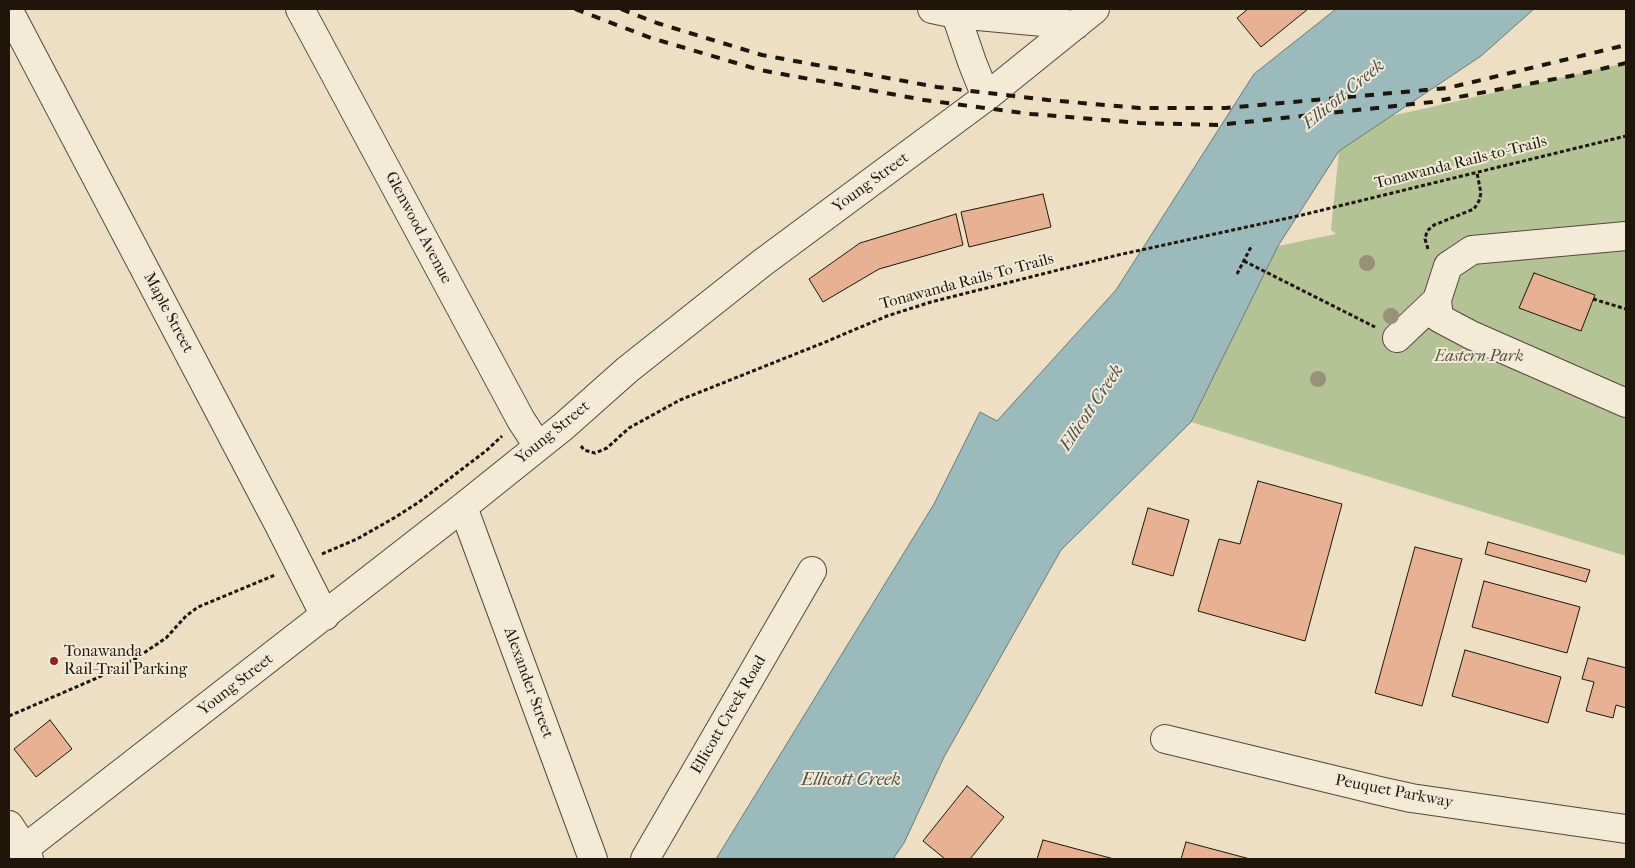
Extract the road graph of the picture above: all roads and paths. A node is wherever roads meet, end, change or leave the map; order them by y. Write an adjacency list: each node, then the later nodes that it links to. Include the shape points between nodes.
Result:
1 (300, 9): 21 (street, Glenwood Avenue)
2 (9, 11): 26 (street, Maple Street)
3 (948, 11): 4 (street); 5 (street)
4 (1086, 17): 5 (street, Young Street)
5 (986, 97): 21 (street, Young Street, via 762,262)
6 (1626, 136): 7 (path, Tonawanda Rails-to-Trails)
7 (1477, 173): 8 (path, Tonawanda Rails-to-Trails); 12 (path, via 1481,193 1474,209 1427,231 1425,239 1433,264)
8 (1302, 215): 20 (path, Tonawanda Rails To Trails, via 1118,255 975,290 887,316 680,400 629,428 607,448 595,453 584,450)
9 (1626, 236): 12 (street, via 1472,250)
10 (1252, 245): 11 (path)
11 (1244, 261): 13 (path); 17 (path)
12 (1448, 266): 15 (street)
13 (1237, 274)
14 (1593, 299): 16 (path)
15 (1437, 300): 17 (street); 18 (street, via 1439,318)
16 (1626, 309)
17 (1397, 338)
18 (1626, 403)
19 (505, 433): 23 (path, via 419,502 358,539)
20 (578, 443)
21 (538, 446): 22 (street, Young Street)
22 (463, 507): 26 (street, Young Street); 32 (street, Alexander Street)
23 (314, 558)
24 (283, 571): 27 (path, via 198,607 166,638 122,666)
25 (812, 571): 33 (street, Ellicott Creek Road)
26 (324, 616): 31 (street, Young Street)
27 (9, 716)
28 (1165, 739): 30 (street, Peuquet Parkway, via 1411,798)
29 (9, 825): 31 (street)
30 (1626, 829)
31 (22, 856)
32 (593, 859)
33 (645, 859)

